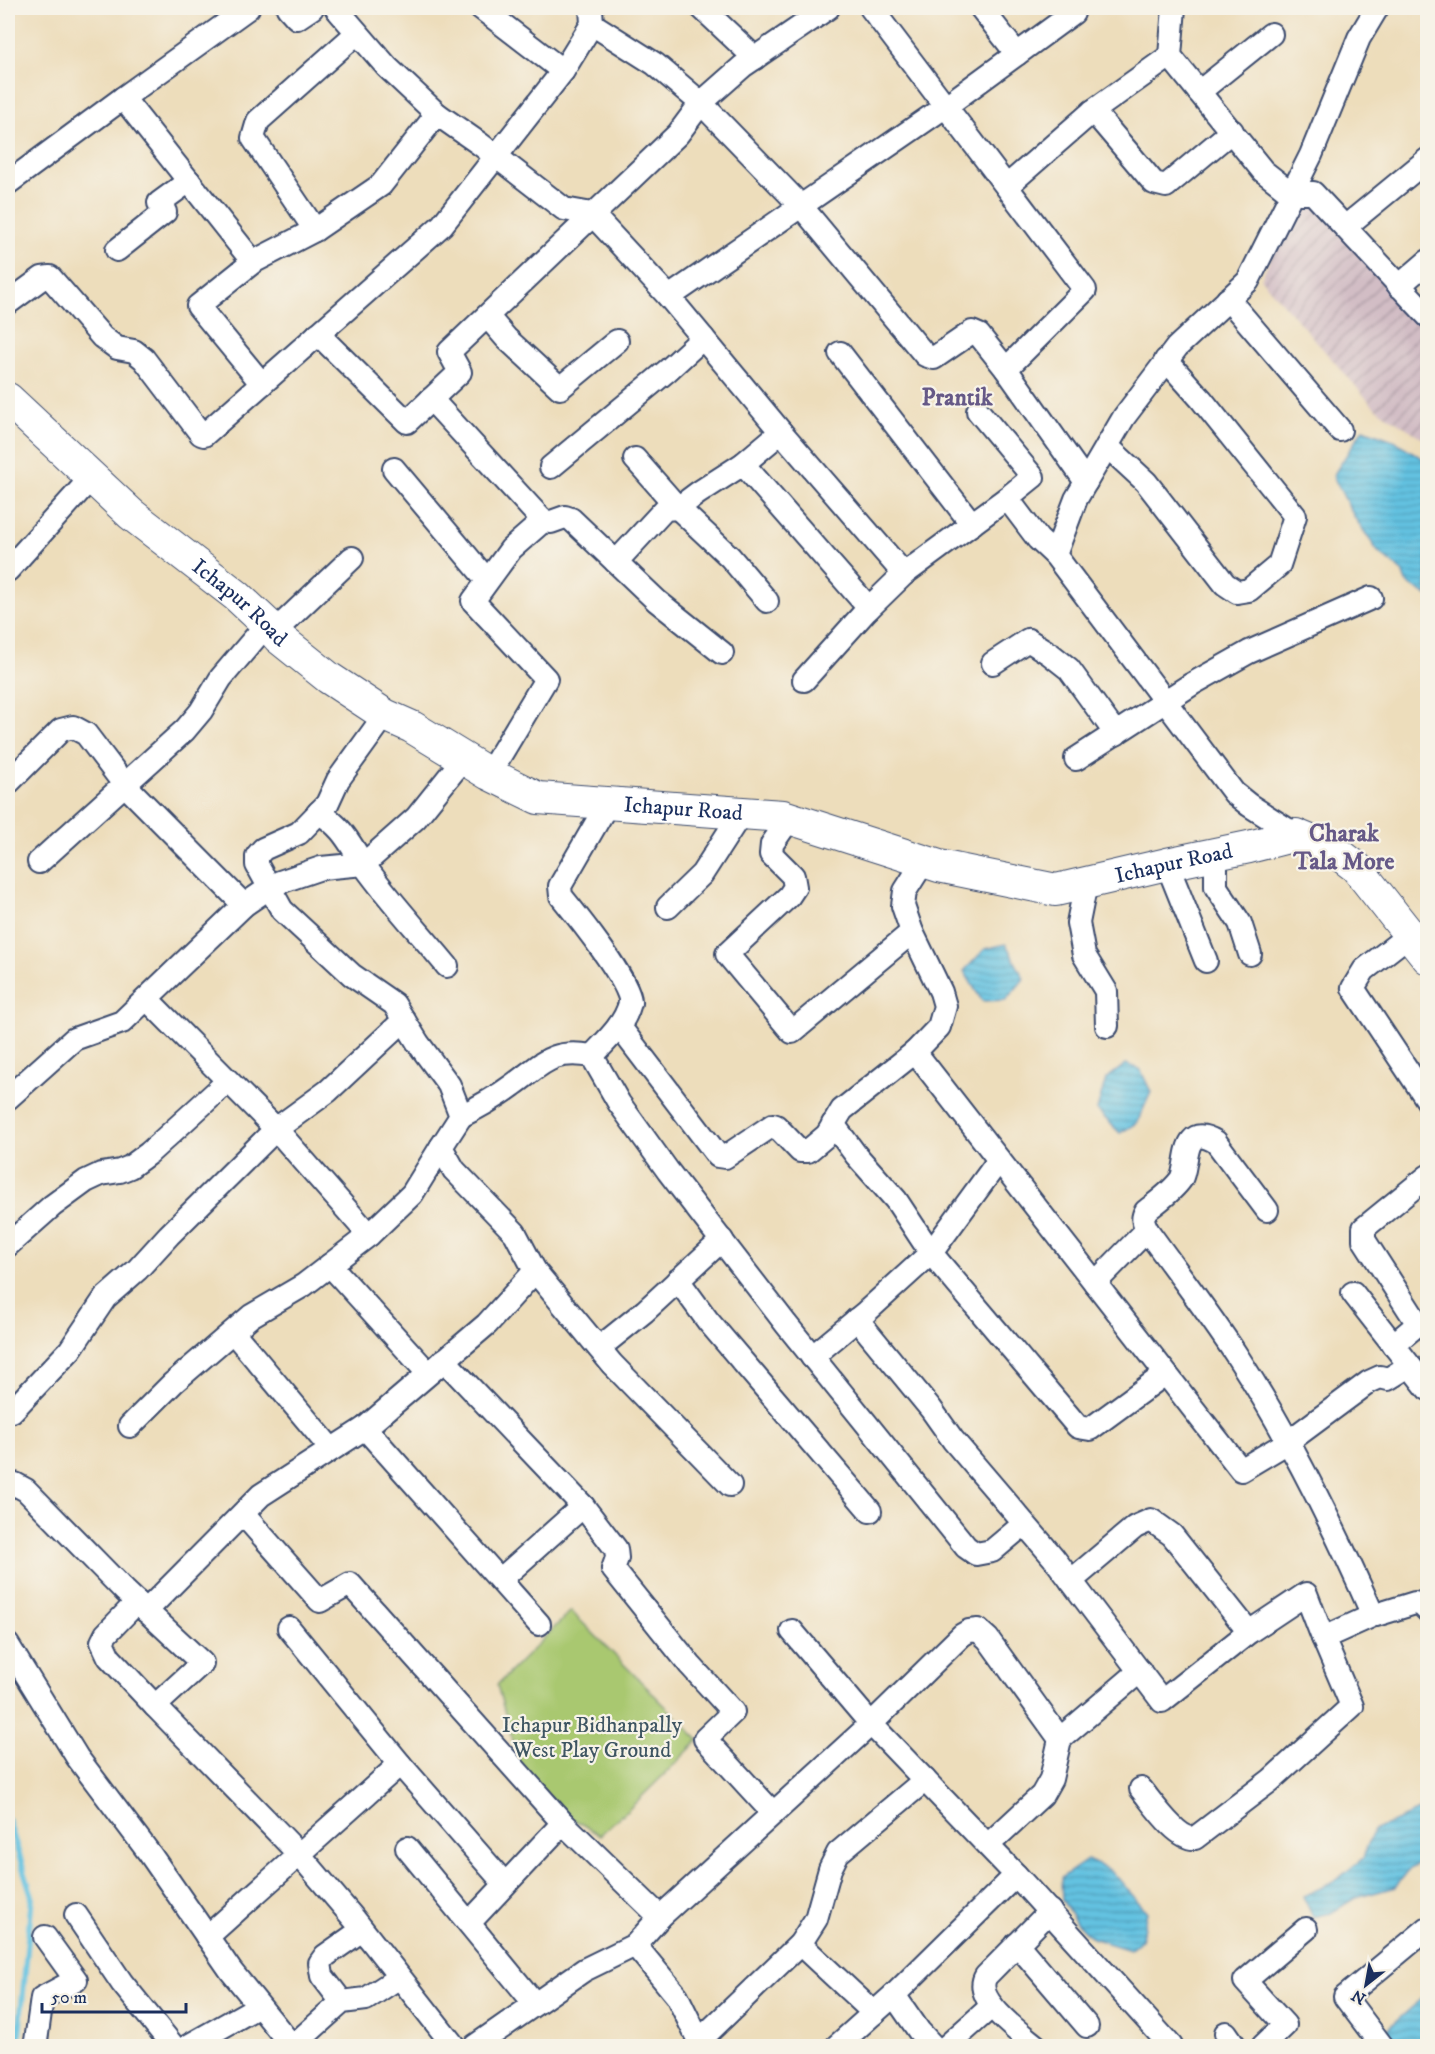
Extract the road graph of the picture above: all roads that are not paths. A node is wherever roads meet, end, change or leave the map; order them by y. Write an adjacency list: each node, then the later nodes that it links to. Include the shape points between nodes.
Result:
1 (248, 8): 21 (street)
2 (288, 8): 3 (street, via 297,18)
3 (312, 8)
4 (336, 8): 14 (street)
5 (481, 8): 19 (street)
6 (702, 8): 18 (street)
7 (828, 8): 18 (street)
8 (871, 8): 23 (street)
9 (981, 8): 16 (street)
10 (1174, 8): 17 (street)
11 (1377, 8): 32 (street, via 1359,38 1311,155)
12 (1073, 14): 16 (street)
13 (592, 16): 19 (street); 22 (street)
14 (357, 33): 25 (street); 36 (street, via 258,121 253,138)
15 (1271, 34): 20 (street)
16 (1017, 54): 23 (street)
17 (1170, 56): 20 (street); 24 (street)
18 (755, 58): 22 (street)
19 (563, 71): 27 (street)
20 (1199, 92): 26 (street)
21 (123, 98): 29 (street); 30 (street)
22 (701, 103): 33 (street); 34 (street, via 678,134)
23 (946, 106): 31 (street); 33 (street)
24 (1092, 111): 26 (street, via 1154,183 1161,186 1166,186); 31 (street)
25 (437, 114): 27 (street); 36 (street, via 381,185)
26 (1232, 131): 32 (street, via 1263,171)
27 (496, 156): 34 (street, via 564,208); 46 (street, via 442,225)
28 (1428, 159): 35 (street)
29 (189, 181): 37 (street, via 159,203 165,212); 39 (street)
30 (8, 183)
31 (1007, 186): 51 (street, via 1085,290)
32 (1291, 193): 35 (street, via 1313,193); 42 (street, via 1248,281)
33 (801, 206): 41 (street); 51 (street, via 925,355 934,358 972,332 979,335)
34 (592, 214): 41 (street); 44 (street)
35 (1345, 227): 40 (street)
36 (315, 230): 39 (street)
37 (117, 250)
38 (1428, 261): 40 (street)
39 (253, 262): 52 (street, via 198,306)
40 (1399, 286): 45 (street)
41 (669, 297): 47 (street)
42 (1227, 299): 50 (street); 56 (street)
43 (8, 303): 52 (street, via 42,278 50,277 102,337 144,359 201,435)
44 (488, 316): 48 (street, via 560,388); 54 (street, via 449,352 460,372)
45 (1428, 316)
46 (318, 334): 52 (street); 54 (street, via 407,422)
47 (703, 339): 57 (street); 61 (street)
48 (617, 341)
49 (840, 353): 68 (street)
50 (1166, 360): 58 (street); 58 (street, via 1295,516 1279,565 1248,590 1238,592 1225,584 1146,482)
51 (1006, 369): 64 (street)
52 (262, 384)
53 (8, 399): 63 (street, Ichapur Road)
54 (431, 399): 67 (street)
55 (978, 411): 65 (street, via 1033,477)
56 (1340, 430)
57 (781, 432): 60 (street); 73 (street)
58 (1107, 447): 64 (street)
59 (635, 459): 66 (street)
60 (743, 464): 66 (street); 77 (street)
61 (550, 467)
62 (394, 469): 74 (street)
63 (91, 478): 72 (street); 78 (street, Ichapur Road)
64 (1086, 482): 69 (street)
65 (1006, 498): 68 (street); 69 (street)
66 (678, 508): 71 (street, via 665,509); 76 (street)
67 (543, 521): 71 (street, via 568,517); 74 (street, via 511,549)
68 (972, 524): 73 (street)
69 (1055, 555): 82 (street)
70 (352, 558): 78 (street)
71 (616, 562): 79 (street, via 657,601)
72 (8, 570)
73 (904, 574): 77 (street)
74 (487, 580): 86 (street, via 475,604 546,679)
75 (1371, 598): 82 (street, via 1249,652)
76 (767, 601)
77 (869, 608): 81 (street)
78 (271, 628): 83 (street, Ichapur Road, via 329,678); 88 (street, via 221,678 185,730)
79 (722, 652)
80 (993, 663): 84 (street, via 1028,640 1069,669)
81 (804, 680)
82 (1167, 702): 84 (street); 93 (street, via 1234,793)
83 (386, 715): 86 (street, Ichapur Road); 90 (street, via 338,780)
84 (1116, 734): 85 (street)
85 (1076, 759)
86 (477, 766): 89 (street, Ichapur Road, via 538,798); 97 (street)
87 (8, 783): 88 (street, via 61,730 73,727 86,734)
88 (124, 784): 96 (street); 101 (street)
89 (608, 803): 91 (street, Ichapur Road); 110 (street, via 562,881 560,891 628,989 631,1002)
90 (320, 812): 97 (street, via 337,825); 100 (street, via 299,832 257,856 257,865)
91 (742, 812): 92 (street, Ichapur Road); 102 (street, via 702,874)
92 (790, 818): 95 (street, Ichapur Road); 103 (street, via 772,844 771,854 792,876 795,887 727,954 792,1032)
93 (1296, 835): 94 (street, Ichapur Road); 104 (street, via 1335,851 1356,867)
94 (1216, 854): 98 (street, Ichapur Road); 105 (street, via 1216,887 1240,923)
95 (924, 861): 99 (street, Ichapur Road, via 1056,890); 103 (street, via 903,897)
96 (39, 862)
97 (364, 864): 100 (street, via 321,868); 107 (street)
98 (1167, 864): 99 (street, Ichapur Road); 106 (street)
99 (1086, 883): 111 (street, via 1078,923 1084,955 1106,991)
100 (269, 888): 101 (street); 109 (street, via 282,910 352,975 394,1004)
101 (244, 905): 108 (street)
102 (668, 907)
103 (912, 932): 112 (street, via 945,1006 939,1027)
104 (1418, 947): 116 (street, via 1364,970 1353,988)
105 (1250, 954)
106 (1206, 961)
107 (447, 966)
108 (147, 999): 114 (street); 115 (street, via 122,1022 74,1039)
109 (404, 1020): 117 (street, via 448,1085); 119 (street, via 328,1091)
110 (619, 1026): 113 (street); 118 (street, via 720,1157 773,1125 800,1151 808,1151 827,1135)
111 (1107, 1026)
112 (915, 1052): 118 (street, via 842,1110); 121 (street)
113 (592, 1056): 117 (street, via 571,1052 547,1059 512,1086); 126 (street, via 619,1103)
114 (228, 1081): 119 (street); 127 (street, via 149,1153 130,1167 86,1181)
115 (8, 1098)
116 (1428, 1101)
117 (461, 1116): 120 (street)
118 (833, 1124): 128 (street, via 896,1200)
119 (276, 1129): 125 (street); 143 (street, via 105,1298 70,1350)
120 (441, 1147): 125 (street, via 412,1194); 130 (street, via 454,1170 515,1233)
121 (999, 1161): 128 (street); 132 (street)
122 (1428, 1176): 136 (street, via 1364,1228 1364,1240 1418,1324)
123 (1267, 1210): 124 (street, via 1216,1142 1201,1137 1187,1149 1180,1180 1143,1217)
124 (1147, 1230): 132 (street); 146 (street, via 1237,1356)
125 (369, 1235): 129 (street)
126 (722, 1240): 131 (street); 138 (street)
127 (8, 1245)
128 (931, 1253): 134 (street); 141 (street, via 1080,1428 1090,1429)
129 (330, 1265): 135 (street); 139 (street)
130 (535, 1271): 137 (street); 139 (street, via 488,1324)
131 (678, 1280): 137 (street); 151 (street, via 708,1322)
132 (1095, 1283): 141 (street)
133 (1353, 1293): 136 (street)
134 (857, 1319): 138 (street); 153 (street)
135 (233, 1332): 144 (street); 147 (street)
136 (1393, 1345): 140 (street)
137 (599, 1348): 148 (street)
138 (812, 1356): 153 (street, via 966,1547 976,1554 992,1551)
139 (436, 1366): 145 (street); 150 (street)
140 (1409, 1366): 142 (street); 146 (street, via 1388,1379 1380,1377 1369,1382)
141 (1165, 1374): 146 (street, via 1241,1470)
142 (1428, 1389)
143 (12, 1412)
144 (130, 1426)
145 (365, 1428): 147 (street); 154 (street)
146 (1288, 1442): 158 (street)
147 (331, 1449): 152 (street, via 261,1495)
148 (730, 1485)
149 (8, 1487): 156 (street, via 15,1484 26,1490)
150 (583, 1506): 154 (street); 172 (street, via 616,1550 613,1569 733,1712 705,1739)
151 (870, 1511)
152 (243, 1514): 156 (street); 173 (street, via 320,1600 350,1584)
153 (1024, 1524): 155 (street)
154 (500, 1580): 159 (street)
155 (1071, 1581): 162 (street, via 1135,1527 1151,1520 1172,1534); 165 (street)
156 (142, 1606): 166 (street, via 106,1634 102,1642 109,1657); 166 (street, via 202,1662)
157 (1428, 1611): 158 (street, via 1415,1603)
158 (1374, 1615): 163 (street)
159 (538, 1624)
160 (289, 1628): 169 (street)
161 (792, 1631): 167 (street)
162 (1249, 1632): 163 (street, via 1306,1594); 165 (street, via 1162,1701)
163 (1323, 1638): 171 (street, via 1353,1706 1271,1780 1190,1839 1178,1832)
164 (8, 1645): 187 (street, via 77,1757)
165 (1140, 1671): 168 (street)
166 (155, 1706): 176 (street)
167 (871, 1724): 168 (street, via 962,1635 978,1630); 170 (street); 172 (street)
168 (1060, 1739): 174 (street, via 1042,1795)
169 (400, 1764): 176 (street); 178 (street)
170 (925, 1780): 174 (street); 188 (street, via 838,1854 816,1919)
171 (1140, 1789)
172 (773, 1813): 181 (street)
173 (563, 1823): 178 (street); 181 (street)
174 (988, 1845): 177 (street)
175 (407, 1848): 182 (street)
176 (298, 1853): 185 (street); 187 (street)
177 (1017, 1875): 179 (street); 192 (street)
178 (505, 1884): 182 (street)
179 (1050, 1911): 189 (street); 210 (street)
180 (76, 1915): 202 (street, via 122,1983)
181 (660, 1917): 190 (street)
182 (469, 1923): 194 (street)
183 (1428, 1928): 212 (street, via 1345,1997)
184 (1306, 1929): 211 (street, via 1245,1982 1285,2025)
185 (362, 1930): 191 (street); 193 (street, via 320,1963 322,1976)
186 (45, 1937): 201 (street, via 76,1980 42,1998)
187 (207, 1937): 195 (street)
188 (800, 1944): 197 (street); 200 (street)
189 (1017, 1944): 196 (street, via 983,1980 983,1990); 198 (street)
190 (635, 1945): 194 (street, via 584,1970); 200 (street, via 677,1996)
191 (398, 1978): 193 (street, via 366,1999); 204 (street)
192 (894, 1995): 197 (street); 207 (street)
193 (342, 2002): 203 (street)
194 (535, 2004): 205 (street)
195 (259, 2006): 199 (street); 203 (street)
196 (992, 2006): 208 (street); 209 (street)
197 (874, 2013): 206 (street)
198 (1087, 2026)
199 (199, 2044)
200 (701, 2044)
201 (38, 2046)
202 (173, 2046)
203 (292, 2046)
204 (454, 2046)
205 (475, 2046)
206 (837, 2046)
207 (933, 2046)
208 (947, 2046)
209 (1036, 2046)
210 (1171, 2046)
211 (1263, 2046)
212 (1382, 2046)

